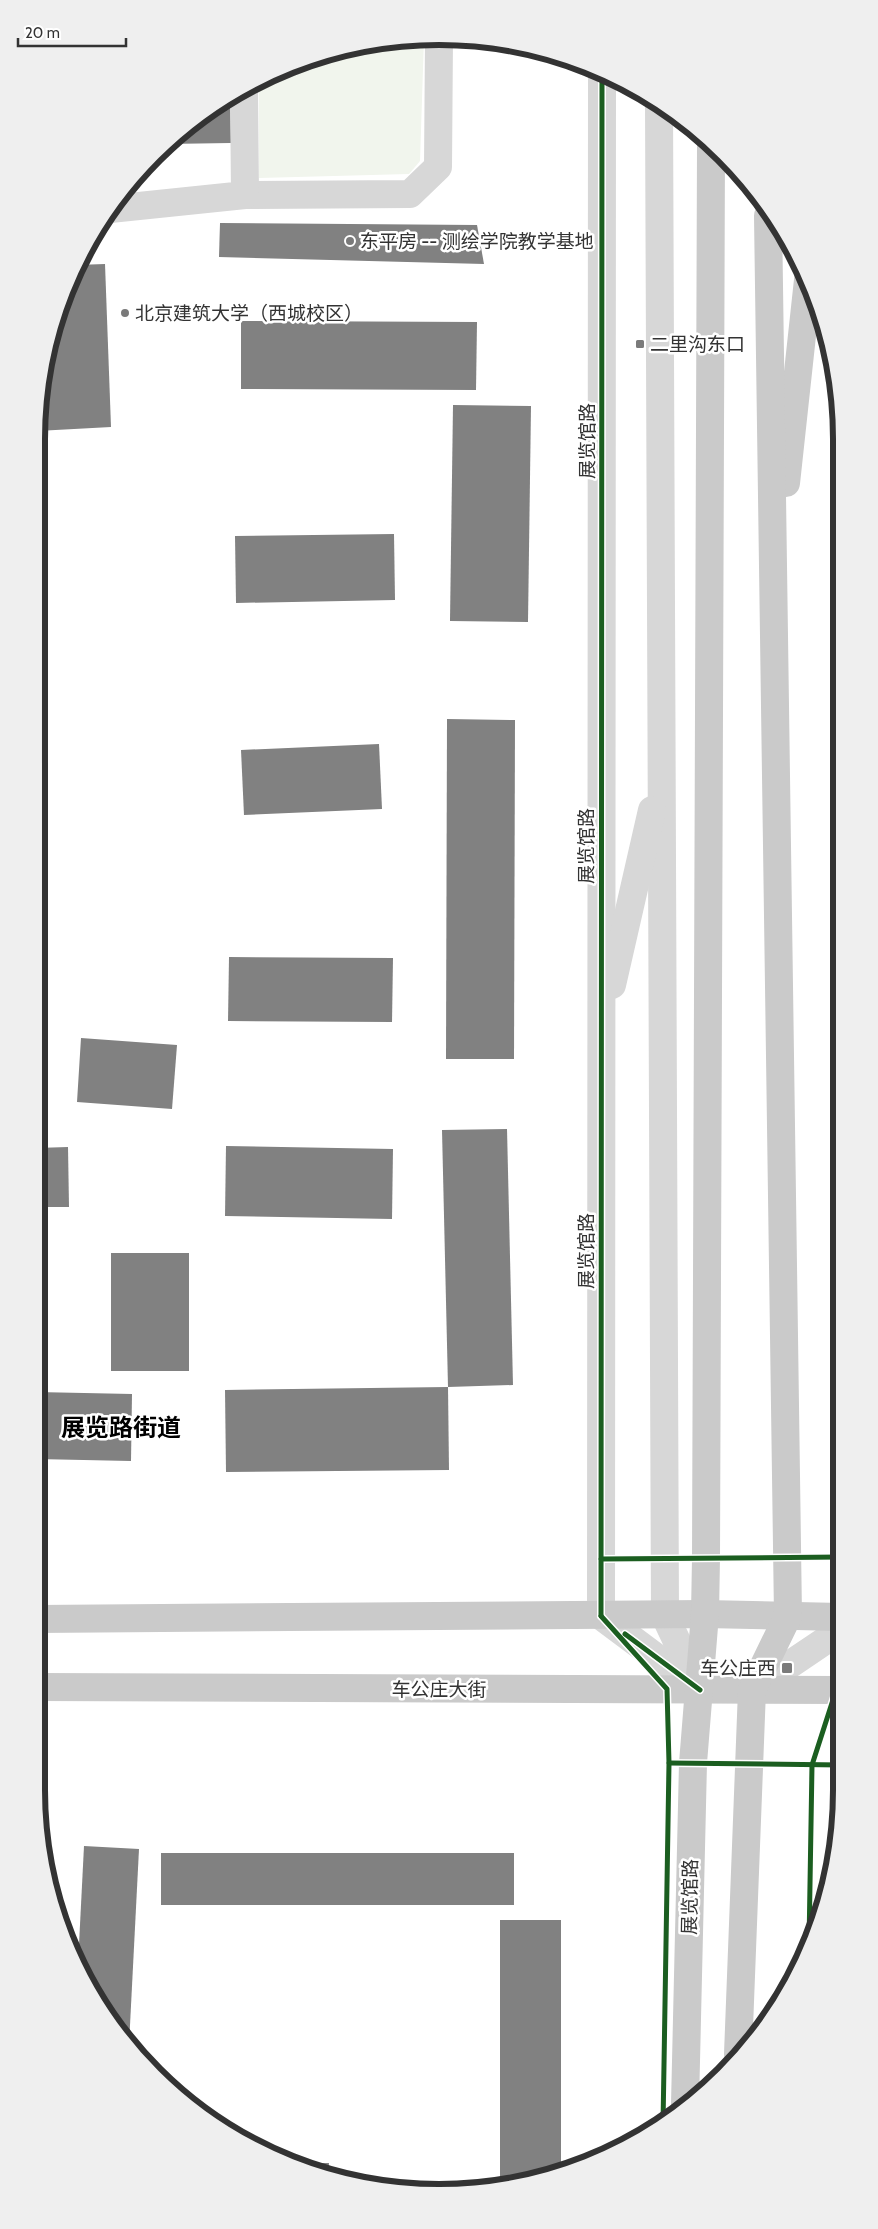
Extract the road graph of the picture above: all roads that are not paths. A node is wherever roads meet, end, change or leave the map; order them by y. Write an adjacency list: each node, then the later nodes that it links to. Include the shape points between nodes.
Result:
1 (439, 45): 6 (street, via 438,167 410,194)
2 (602, 81): 12 (street, 展览馆路)
3 (244, 97): 6 (street)
4 (659, 112): 11 (street)
5 (712, 155): 13 (main road)
6 (245, 196): 7 (street)
7 (120, 208)
8 (768, 222): 10 (main road)
9 (806, 296): 10 (main road)
10 (772, 601): 16 (main road)
11 (662, 762): 12 (street); 15 (street)
12 (601, 1033): 14 (street, 展览馆路)
13 (705, 1614): 15 (main road); 16 (main road); 21 (main road, 展览馆路)
14 (601, 1616): 15 (main road); 18 (main road); 21 (street)
15 (665, 1616): 21 (street)
16 (788, 1616): 17 (main road); 22 (main road)
17 (833, 1617)
18 (45, 1619)
19 (833, 1635): 22 (street)
20 (45, 1688): 21 (main road, 车公庄大街)
21 (700, 1690): 22 (main road, 车公庄大街); 25 (main road, 展览馆路, via 693,1763)
22 (752, 1690): 23 (main road, 车公庄大街); 24 (main road)
23 (833, 1690)
24 (738, 2046)
25 (685, 2098)

